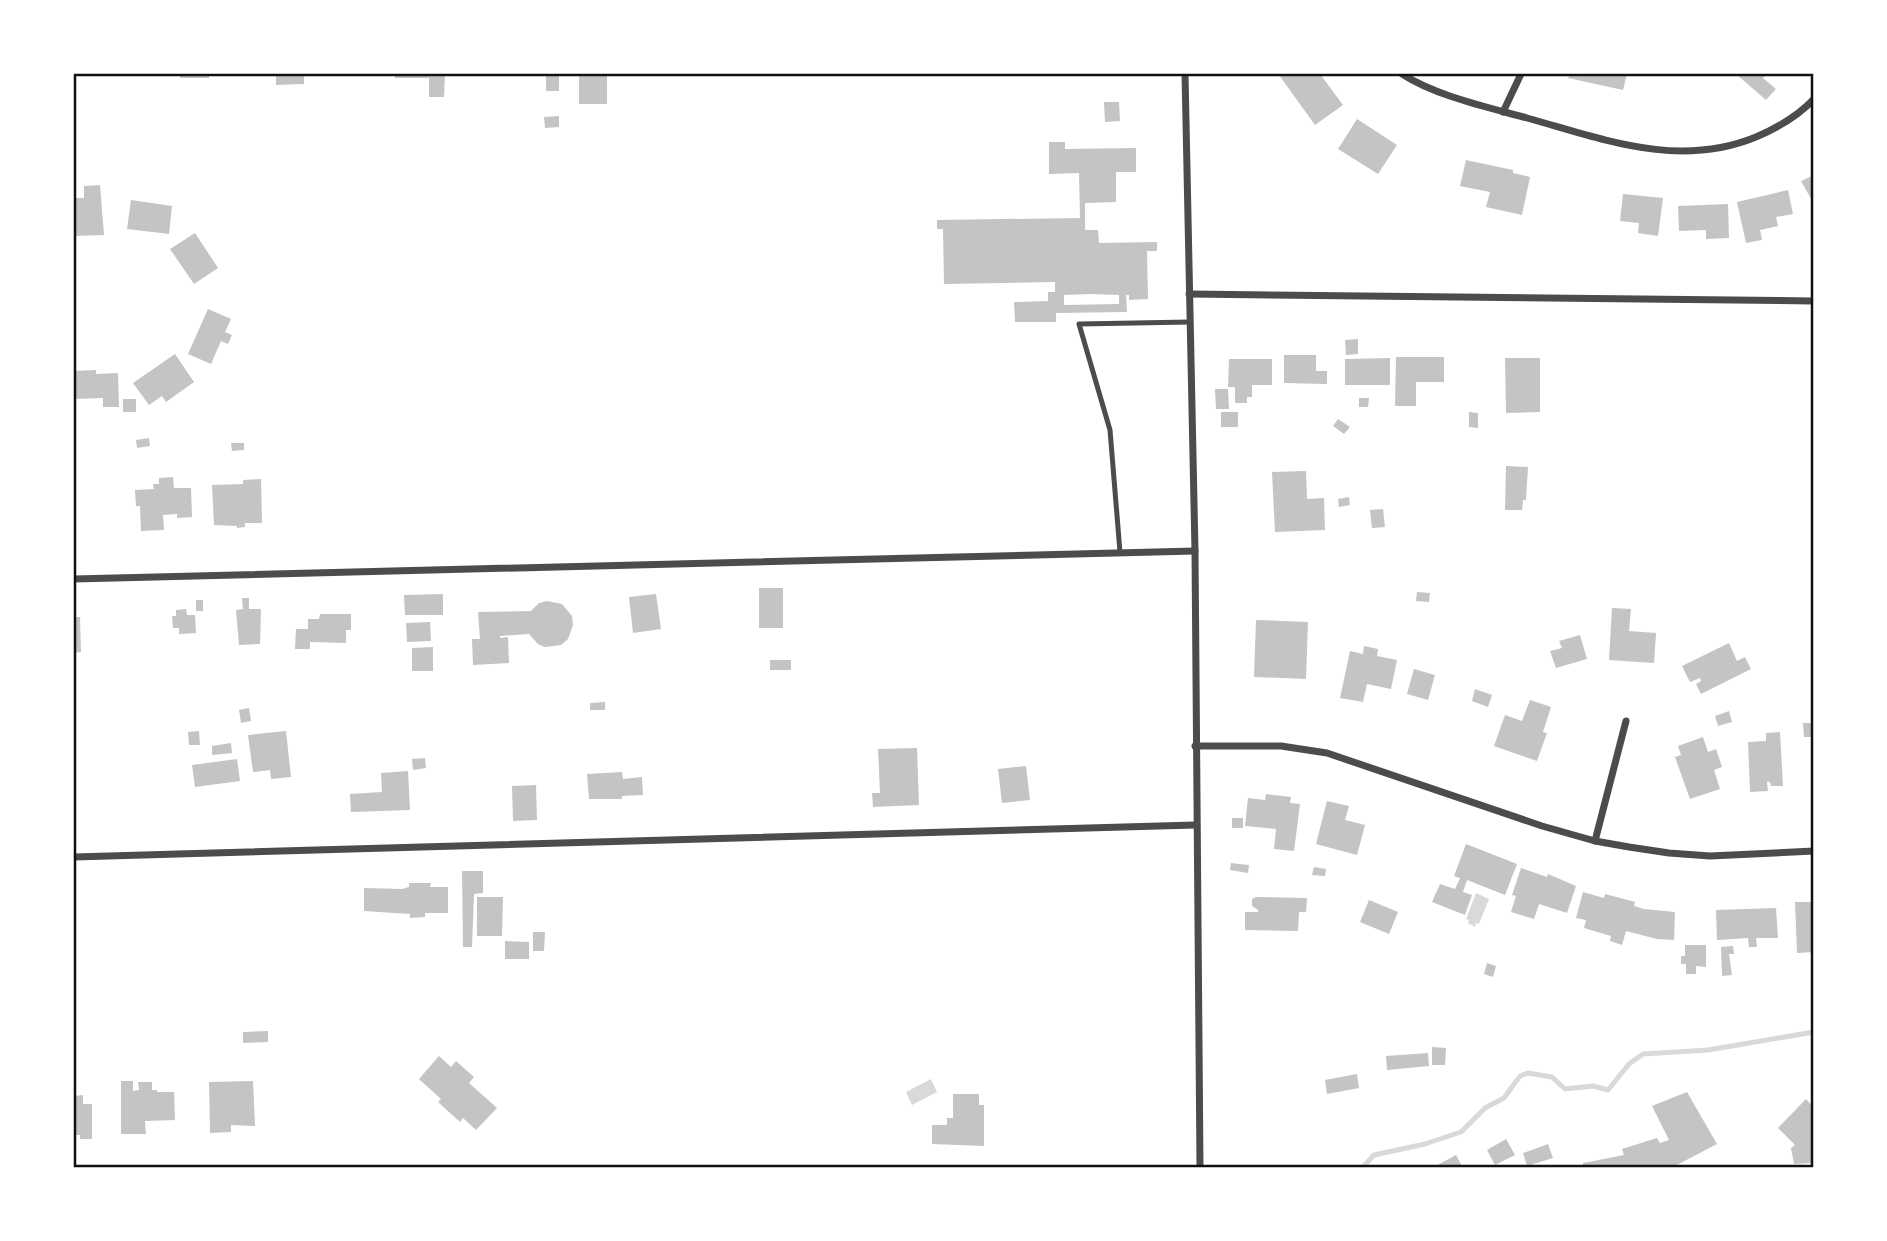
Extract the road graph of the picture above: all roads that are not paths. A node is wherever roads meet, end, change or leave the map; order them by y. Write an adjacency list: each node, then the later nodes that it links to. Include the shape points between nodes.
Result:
1 (1185, 74): 6 (street)
2 (1402, 74): 5 (street)
3 (1521, 74): 5 (street)
4 (1814, 99): 5 (street, via 1766,133 1695,152 1619,143)
5 (1503, 112)
6 (1189, 294): 7 (street); 8 (street)
7 (1814, 301)
8 (1189, 323): 9 (street); 10 (lane, via 1079,324 1110,429)
9 (1195, 551): 10 (street); 13 (street)
10 (1120, 552): 11 (street)
11 (74, 579)
12 (1626, 721): 15 (street)
13 (1195, 746): 14 (street); 15 (street, via 1281,746 1327,753)
14 (1195, 825): 17 (street); 18 (street)
15 (1595, 841): 16 (street, via 1710,856)
16 (1814, 851)
17 (74, 857)
18 (1200, 1167)

